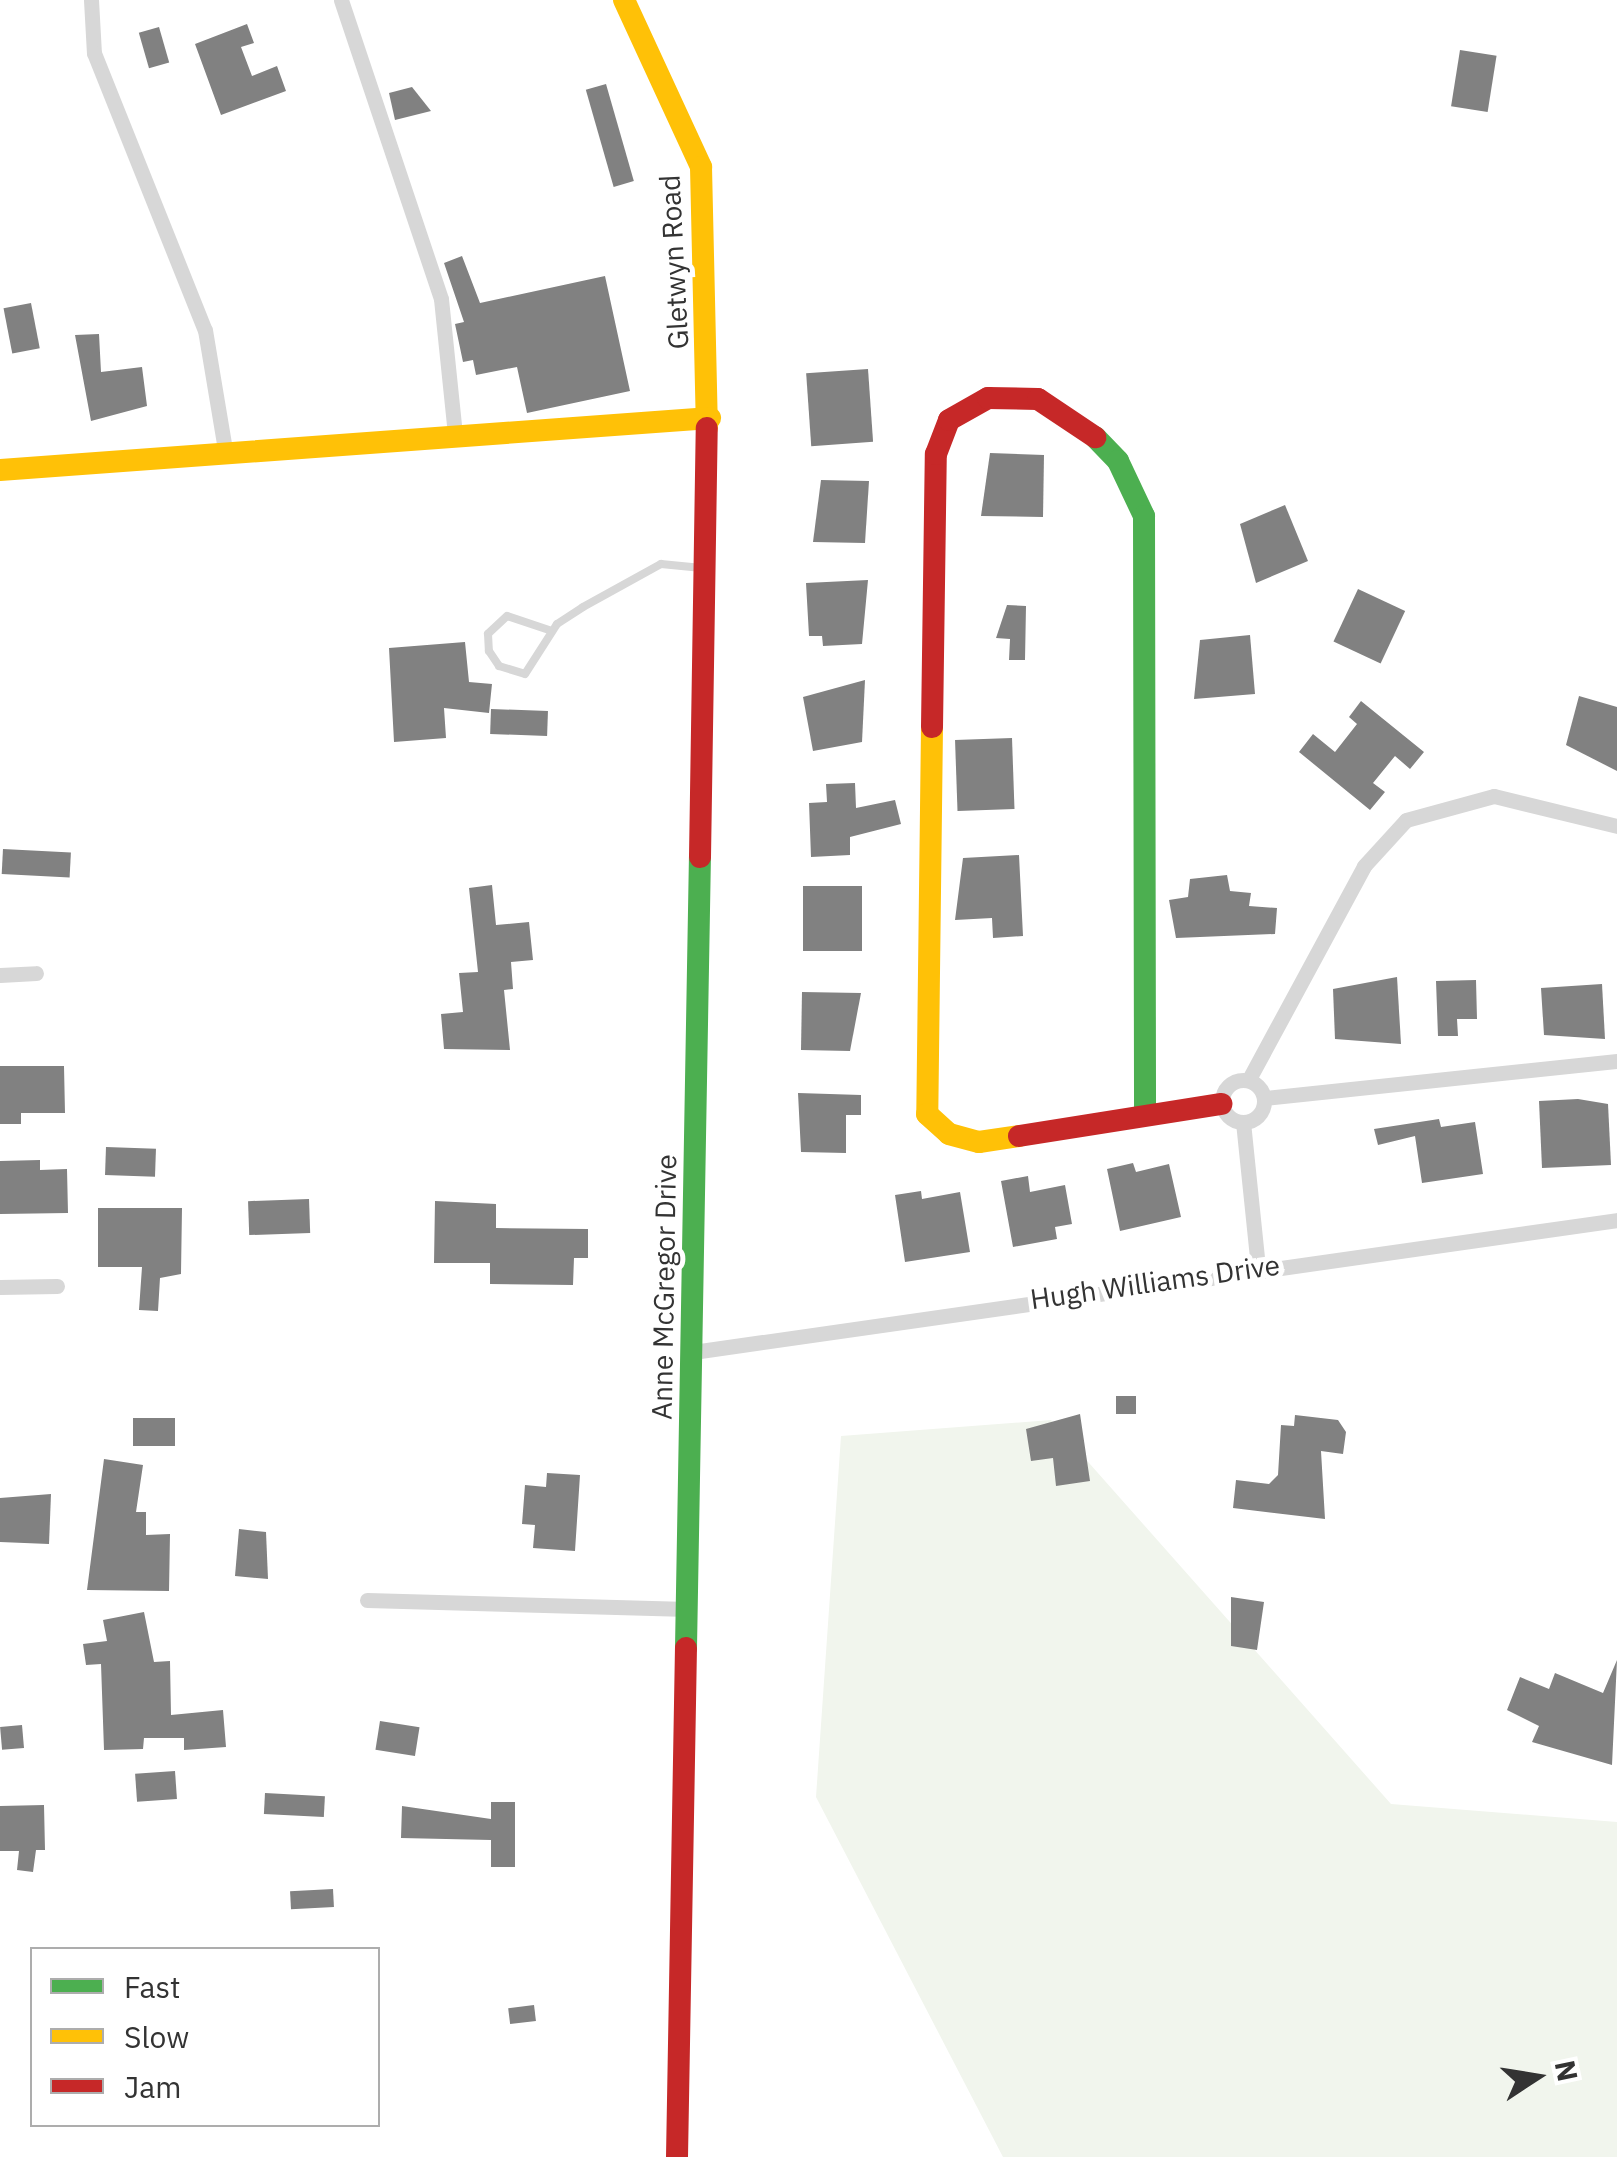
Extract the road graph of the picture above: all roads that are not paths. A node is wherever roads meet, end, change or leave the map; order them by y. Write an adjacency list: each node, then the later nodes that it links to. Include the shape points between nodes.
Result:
1 (91, 0): 6 (street, via 94,53 205,330)
2 (342, 0): 5 (street, via 441,299)
3 (624, 0): 4 (street, Gletwyn Road, via 701,168)
4 (710, 418): 5 (street); 8 (street, Anne McGregor Drive)
5 (456, 435): 6 (street)
6 (225, 450): 7 (street)
7 (0, 470)
8 (706, 568): 9 (lane, via 661,564); 23 (street, Anne McGregor Drive)
9 (552, 631): 9 (lane, via 525,674 499,666 489,651 488,634 507,616)
10 (1617, 826): 14 (street, via 1494,796 1406,820 1364,866)
11 (36, 973): 12 (street)
12 (0, 975)
13 (1617, 1061): 15 (street)
14 (1249, 1079): 15 (street); 16 (street, via 1226,1087)
15 (1264, 1098): 18 (street)
16 (1221, 1104): 17 (street); 18 (street)
17 (1145, 1111): 17 (street, via 979,1142 948,1134 927,1114 936,454 948,420 988,398 1038,399 1072,414 1118,461 1144,516)
18 (1243, 1122): 20 (street)
19 (1617, 1220): 20 (street, Hugh Williams Drive)
20 (1258, 1268): 23 (street, Hugh Williams Drive)
21 (57, 1286): 22 (street)
22 (0, 1287)
23 (693, 1352): 25 (street, Anne McGregor Drive)
24 (367, 1600): 25 (street)
25 (688, 1609): 26 (street, Anne McGregor Drive)
26 (678, 2157)

